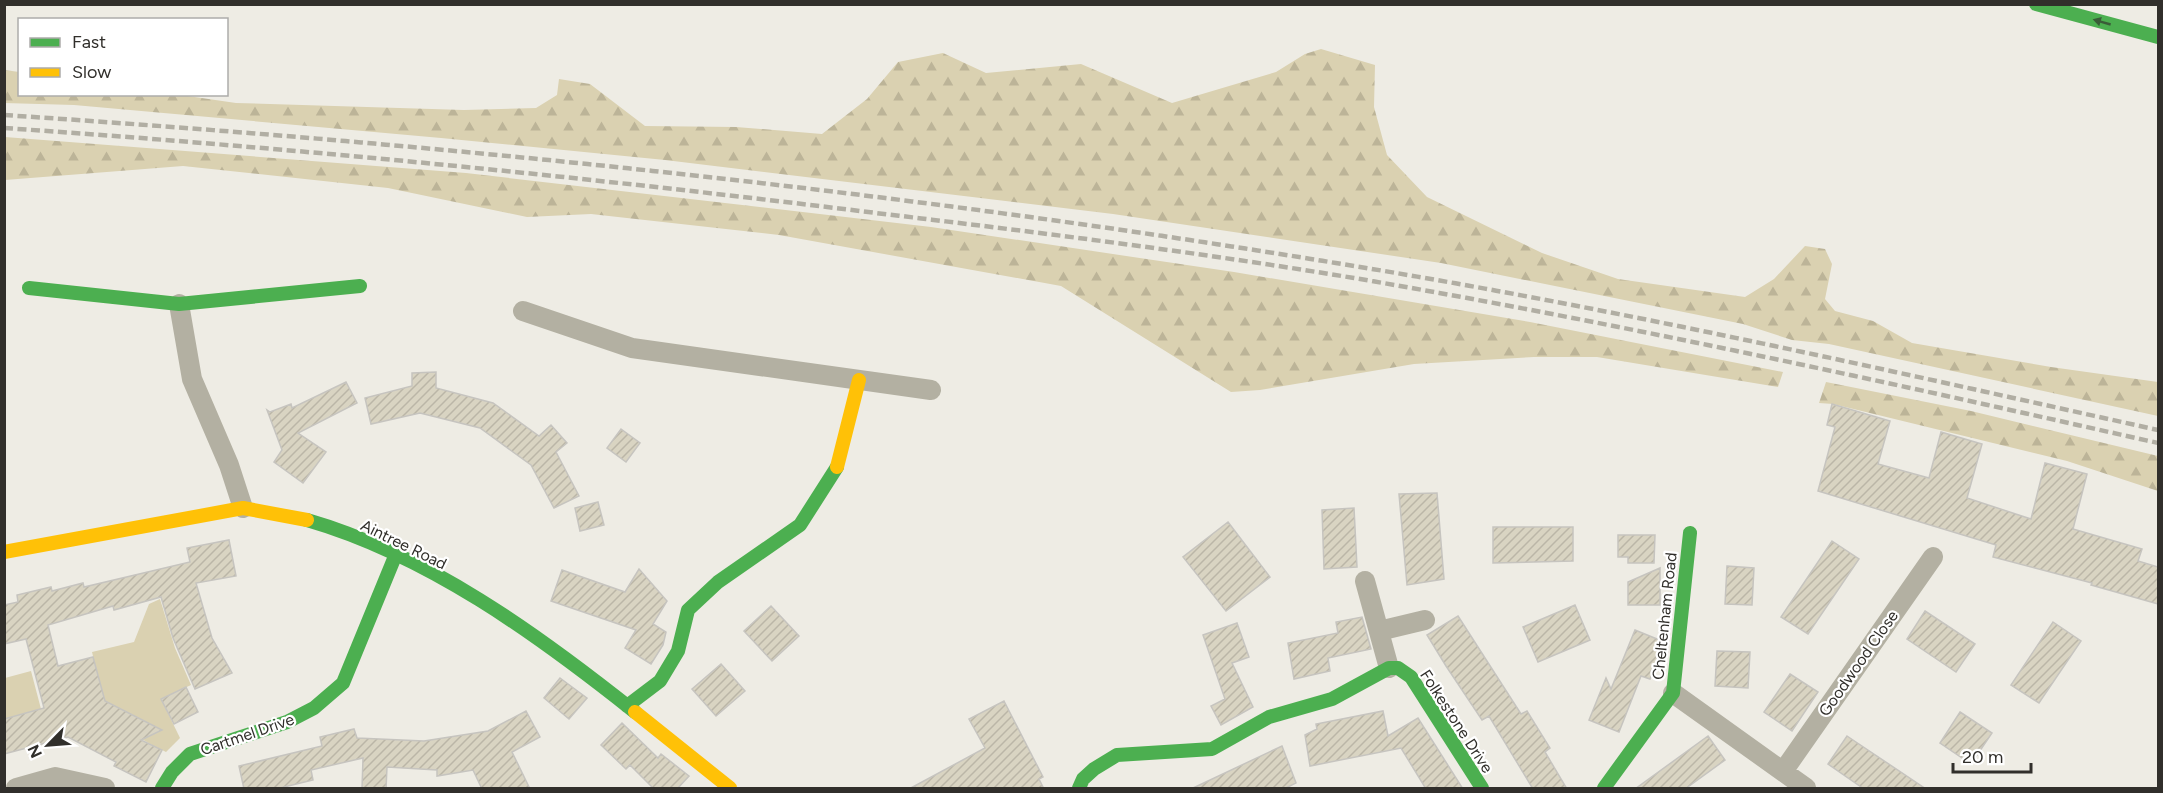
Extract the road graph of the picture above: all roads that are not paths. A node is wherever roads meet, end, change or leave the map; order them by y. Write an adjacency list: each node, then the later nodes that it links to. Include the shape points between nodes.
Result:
1 (2036, 4): 2 (main road, one-way to 1)
2 (2158, 37)
3 (360, 286): 5 (main road)
4 (29, 288): 5 (main road)
5 (179, 304): 9 (street, via 192,379)
6 (523, 311): 7 (street, via 632,348)
7 (859, 380): 8 (street); 19 (main road, via 838,466 800,525 718,582 688,610 678,651 660,681)
8 (931, 390)
9 (243, 508): 11 (main road, Aintree Road); 12 (main road, Aintree Road, via 323,525)
10 (1690, 533): 18 (main road, Cheltenham Road)
11 (4, 552)
12 (396, 554): 19 (main road, Aintree Road, via 491,607); 23 (main road, Cartmel Drive, via 343,683 314,708 287,722 190,754)
13 (1933, 557): 20 (street, Goodwood Close)
14 (1365, 581): 16 (street)
15 (1425, 620): 16 (street)
16 (1379, 631): 17 (street)
17 (1389, 668): 25 (main road, via 1332,699 1277,714 1212,748 1117,755 1094,769); 26 (main road, Folkestone Drive, via 1398,668 1411,677)
18 (1673, 693): 20 (street); 27 (main road, Cheltenham Road)
19 (627, 706): 24 (main road, Aintree Road)
20 (1784, 770): 28 (street)
21 (16, 789): 22 (street, via 55,777)
22 (105, 789)
23 (162, 789)
24 (730, 789)
25 (1079, 789)
26 (1482, 789)
27 (1604, 789)
28 (1806, 789)

